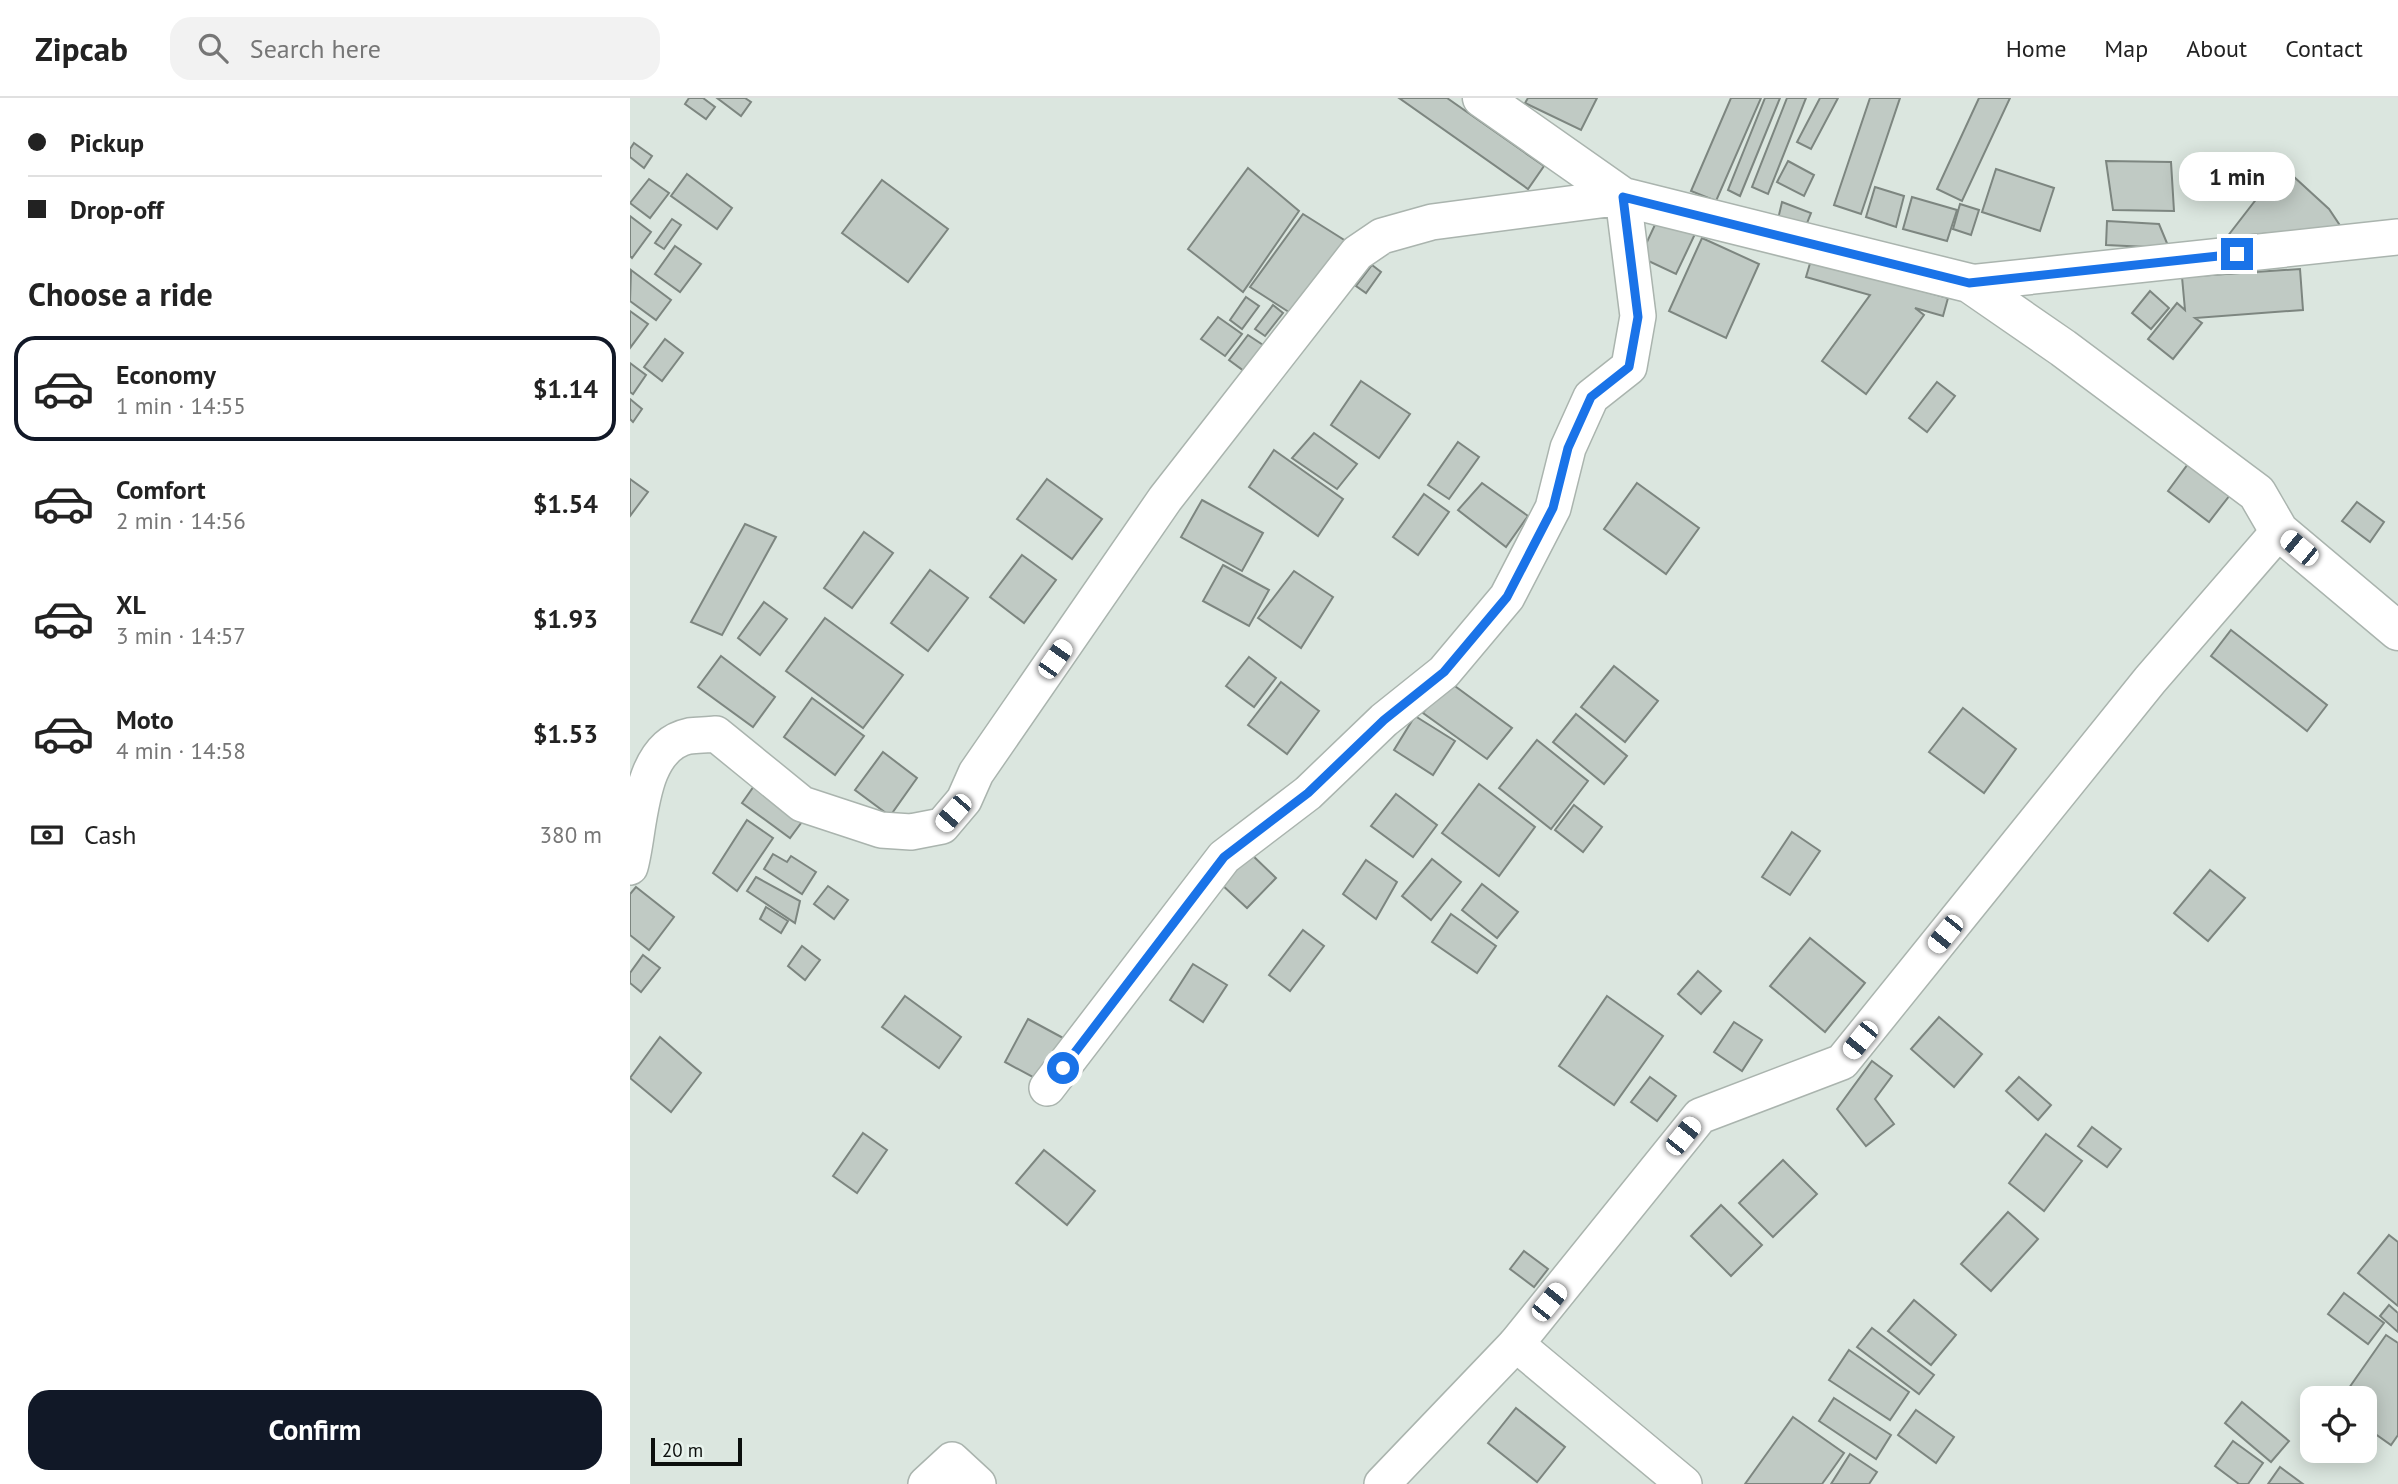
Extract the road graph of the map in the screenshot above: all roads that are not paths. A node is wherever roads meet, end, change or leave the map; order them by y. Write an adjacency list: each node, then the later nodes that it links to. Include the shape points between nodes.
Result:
1 (1482, 98): 2 (street)
2 (1623, 197): 4 (street); 7 (street, via 1432,222 1382,236 1357,253 1165,499 976,773 964,800 942,826 911,832 881,830 810,807 716,734 686,737 659,757 643,790); 8 (street, via 1638,317 1629,367 1591,397 1568,448 1553,508 1507,597 1444,672 1384,720 1308,793 1224,857)
3 (2398, 237): 4 (street)
4 (1969, 283): 5 (street, via 2257,493)
5 (2279, 531): 6 (street); 9 (street, via 2150,680 1842,1062 1700,1115)
6 (2398, 631)
7 (630, 867)
8 (1047, 1088)
9 (1516, 1344): 12 (street); 13 (street)
10 (926, 1484): 11 (street, via 952,1460)
11 (978, 1484)
12 (1382, 1484)
13 (1684, 1484)

